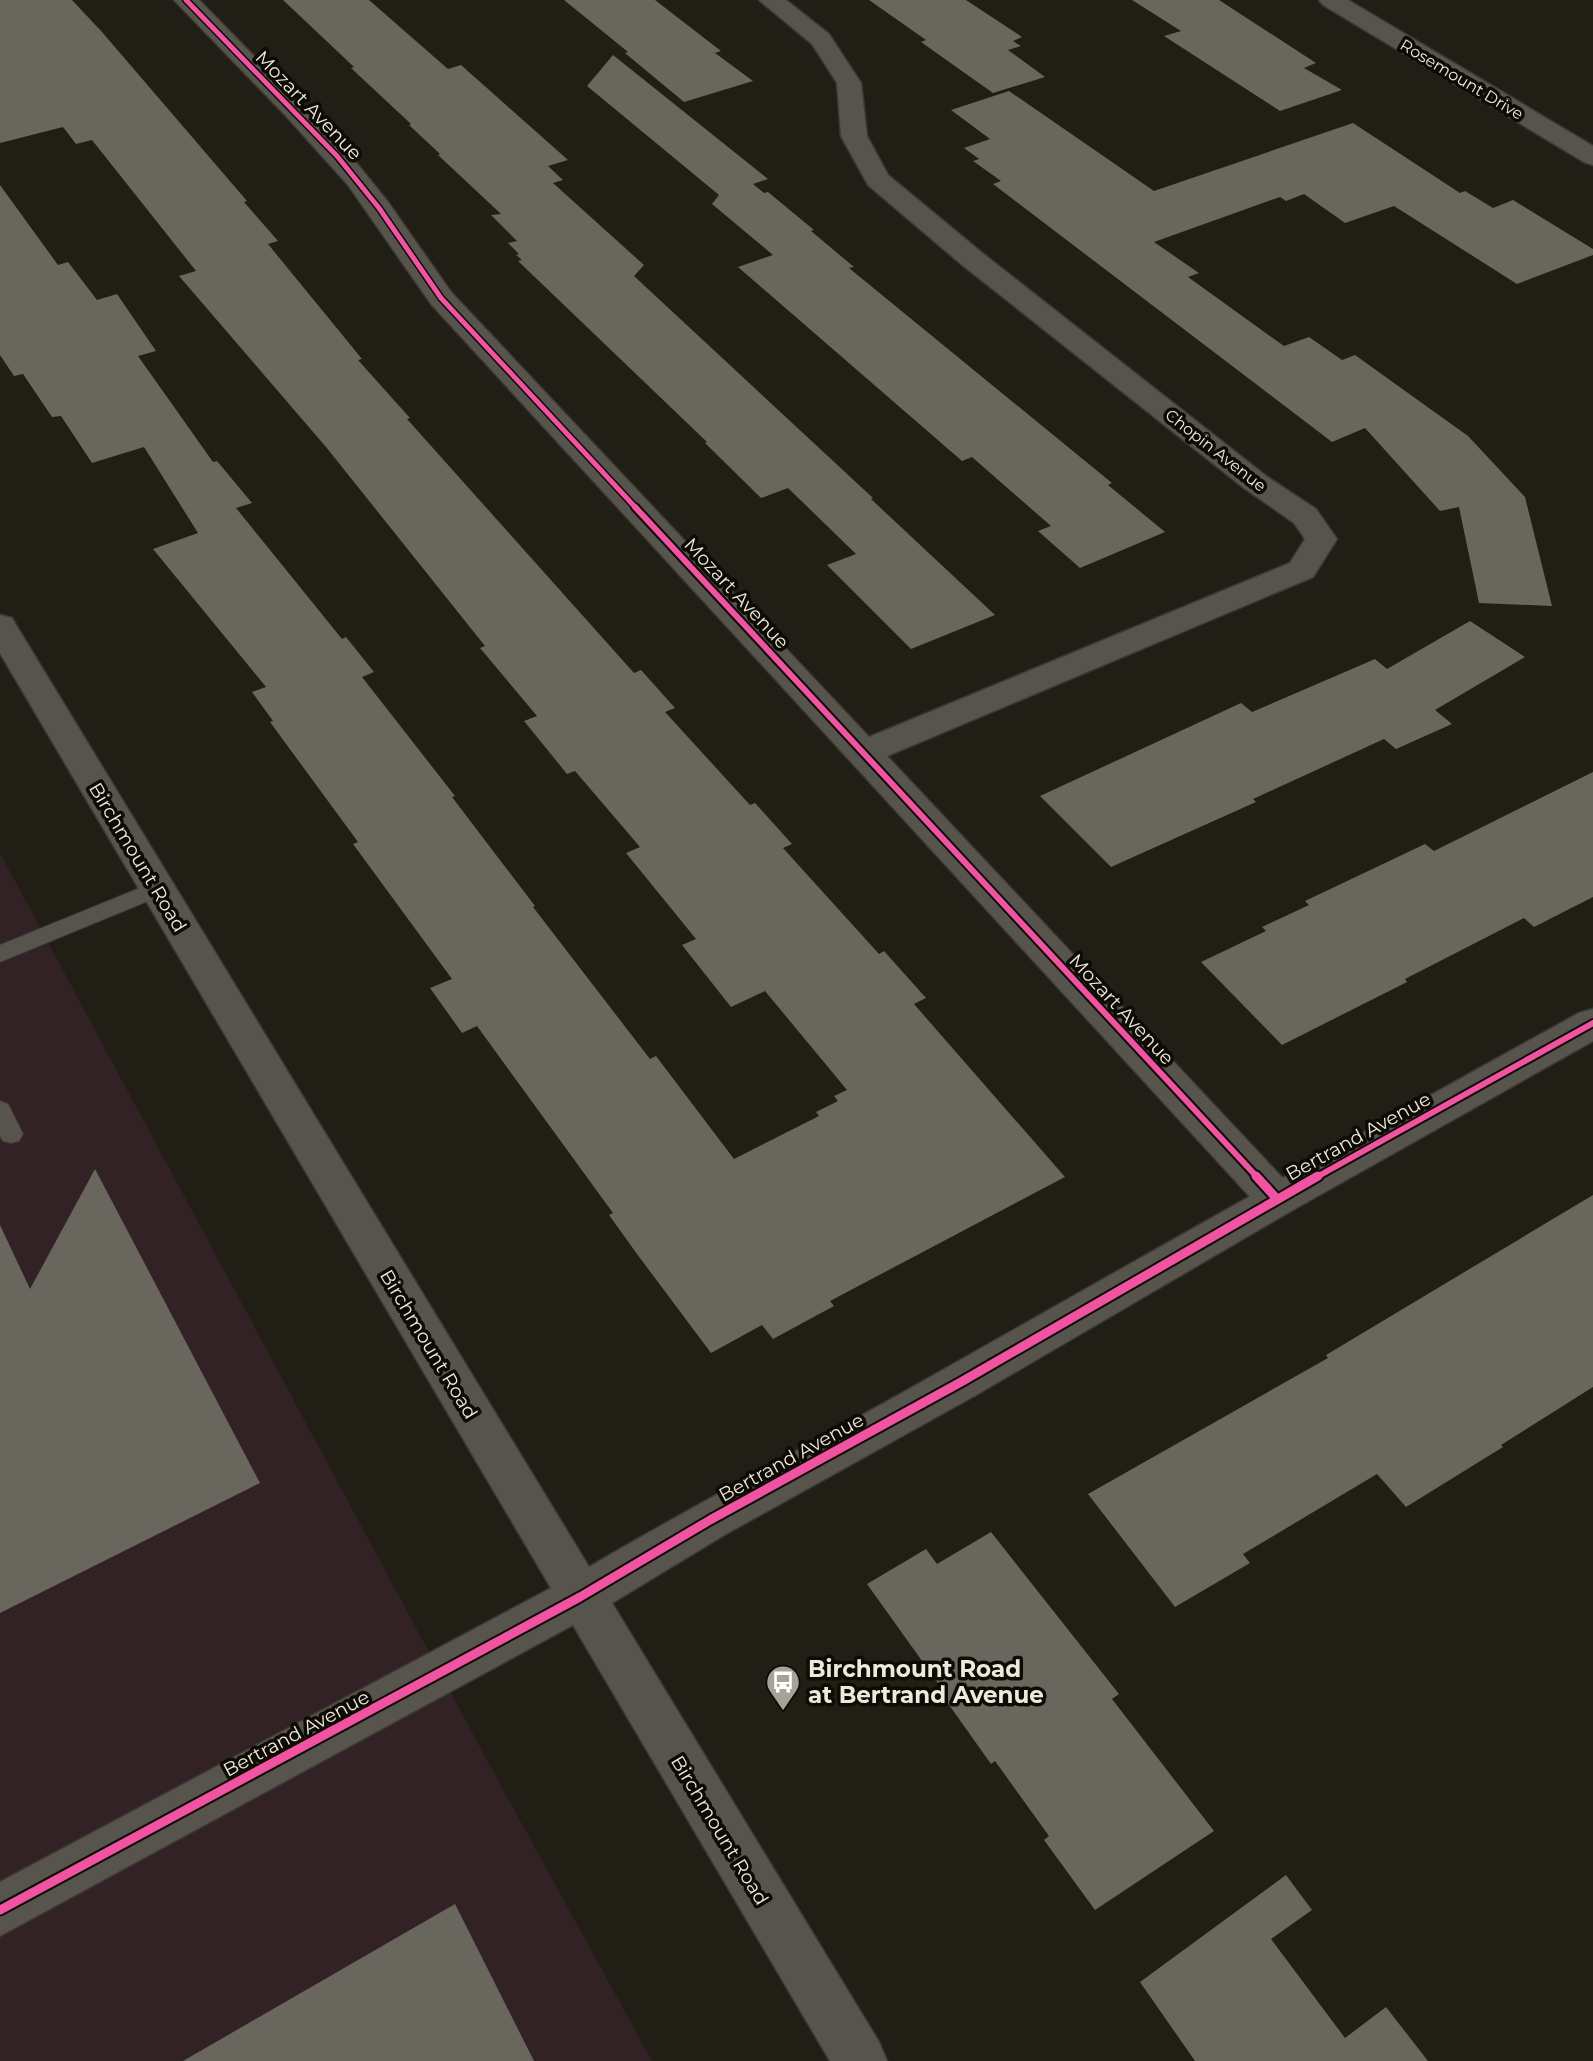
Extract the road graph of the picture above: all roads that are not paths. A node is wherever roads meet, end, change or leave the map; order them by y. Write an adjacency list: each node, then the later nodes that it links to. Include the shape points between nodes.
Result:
1 (186, 0): 6 (street, Mozart Avenue, via 355,177 441,298)
2 (771, 0): 6 (street, Chopin Avenue, via 821,39 849,83 854,136 877,179 1233,465 1305,516 1321,539 1302,570)
3 (1331, 0): 4 (street, Rosemount Drive)
4 (1593, 157)
5 (0, 625): 7 (street, Birchmount Road)
6 (863, 753): 12 (street, Mozart Avenue)
7 (157, 889): 8 (lane); 13 (street, Birchmount Road)
8 (0, 954)
9 (1593, 1023): 12 (street, Bertrand Avenue)
10 (0, 1111): 11 (lane)
11 (11, 1134)
12 (1277, 1199): 13 (street, Bertrand Avenue)
13 (580, 1597): 14 (street, Bertrand Avenue); 15 (street, Birchmount Road)
14 (0, 1910)
15 (860, 2061)

